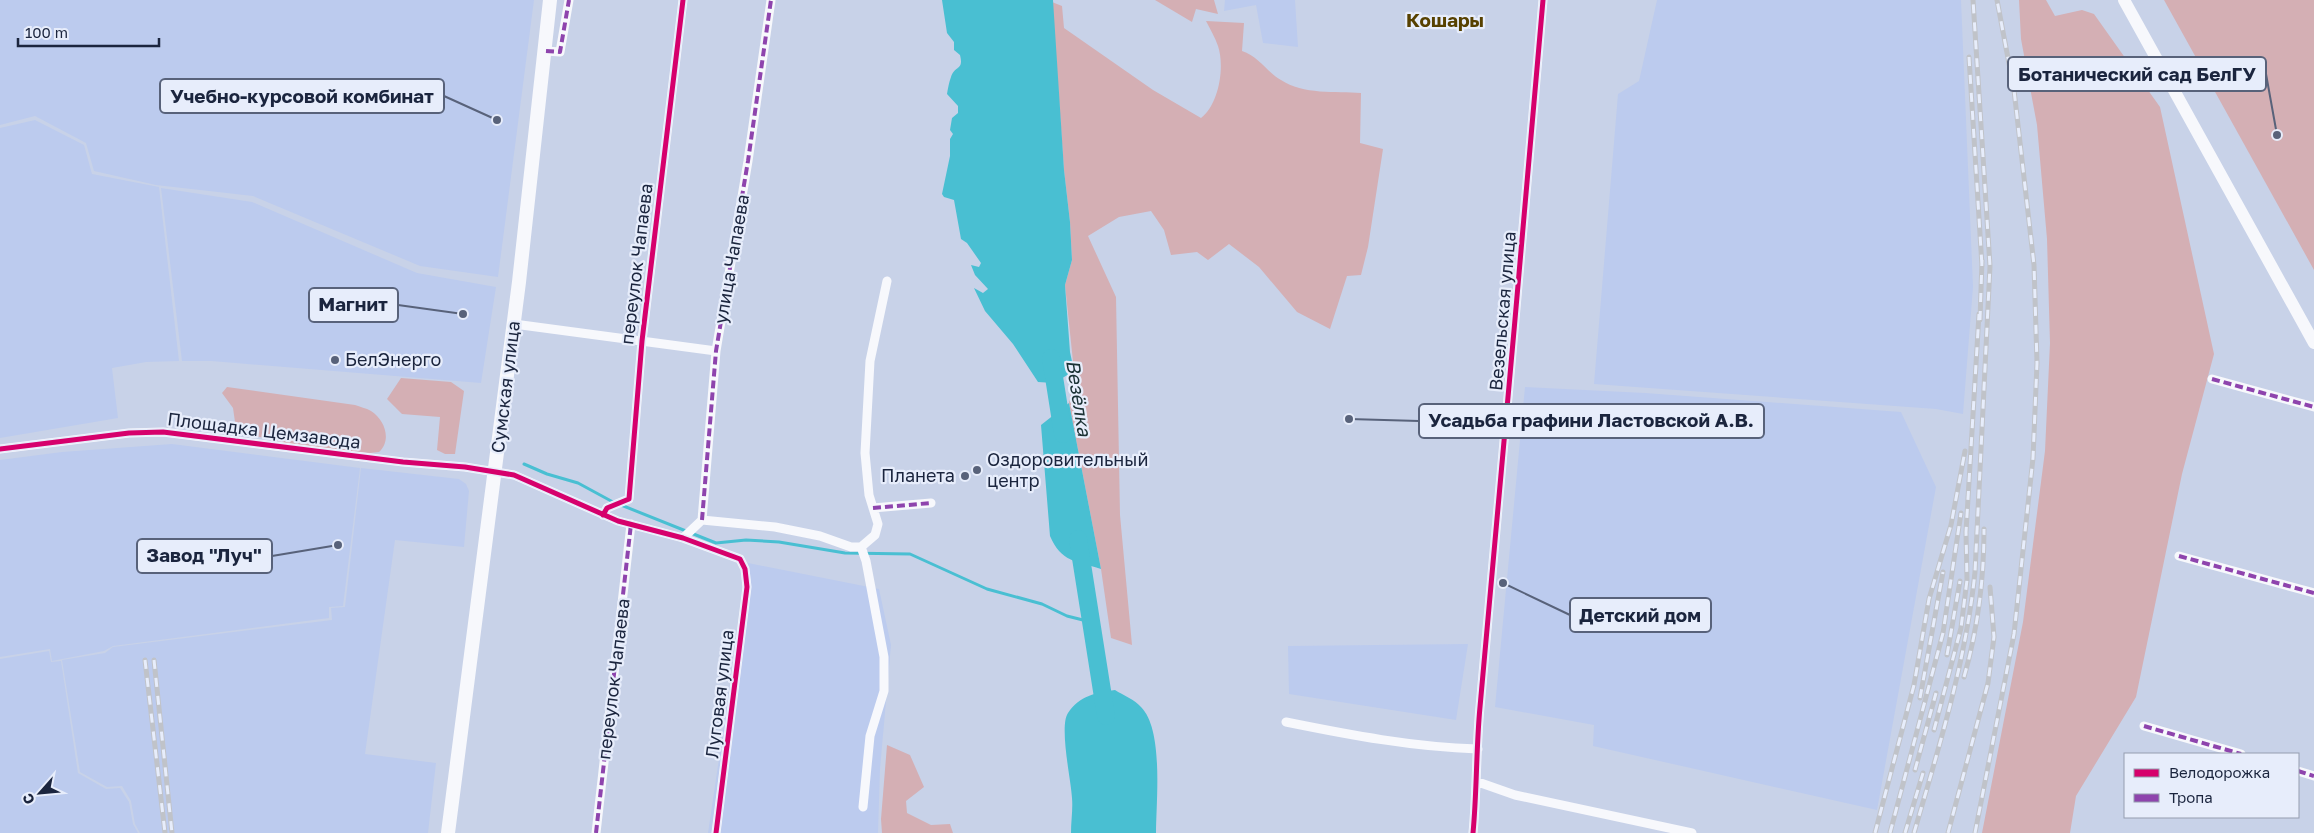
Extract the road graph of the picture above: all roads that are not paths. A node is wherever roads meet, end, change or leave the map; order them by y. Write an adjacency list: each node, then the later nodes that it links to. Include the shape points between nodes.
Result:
1 (550, 0): 7 (main road, Сумская улица)
2 (569, 0): 7 (street, via 560,52)
3 (683, 0): 10 (street, переулок Чапаева)
4 (771, 0): 12 (street, улица Чапаева)
5 (1543, 0): 29 (street, Везельская улица)
6 (2124, 0): 11 (main road)
7 (546, 51): 9 (main road, Сумская улица)
8 (887, 281): 18 (street, via 870,361 865,452)
9 (514, 324): 10 (street); 16 (main road, Сумская улица)
10 (642, 341): 12 (street); 19 (street, переулок Чапаева, via 629,499 607,508)
11 (2314, 342)
12 (716, 351): 20 (street, улица Чапаева)
13 (2212, 380): 14 (street)
14 (2314, 408)
15 (0, 449): 16 (street, Площадка Цемзавода, via 129,433 163,432)
16 (495, 472): 19 (street, Площадка Цемзавода, via 514,475); 35 (main road, Сумская улица)
17 (931, 503): 18 (street)
18 (873, 508): 23 (street, via 878,524 875,535)
19 (603, 515): 21 (street, Площадка Цемзавода)
20 (702, 520): 22 (street); 23 (street, via 775,527)
21 (631, 524): 22 (street, Площадка Цемзавода); 36 (street, переулок Чапаева)
22 (683, 538): 25 (street, Площадка Цемзавода)
23 (862, 547): 34 (street, via 884,658 884,691 870,736)
24 (2179, 556): 26 (street)
25 (740, 559): 37 (street, Луговая улица, via 746,569 747,587)
26 (2314, 593)
27 (1286, 722): 29 (street, via 1358,736 1444,748)
28 (2144, 726): 30 (street)
29 (1478, 749): 33 (street, Везельская улица)
30 (2238, 753)
31 (2299, 771): 32 (street)
32 (2314, 776)
33 (1478, 782): 38 (street, Везельская улица); 39 (street, via 1515,795)
34 (862, 807)
35 (448, 833)
36 (596, 833)
37 (716, 833)
38 (1473, 833)
39 (1692, 833)

